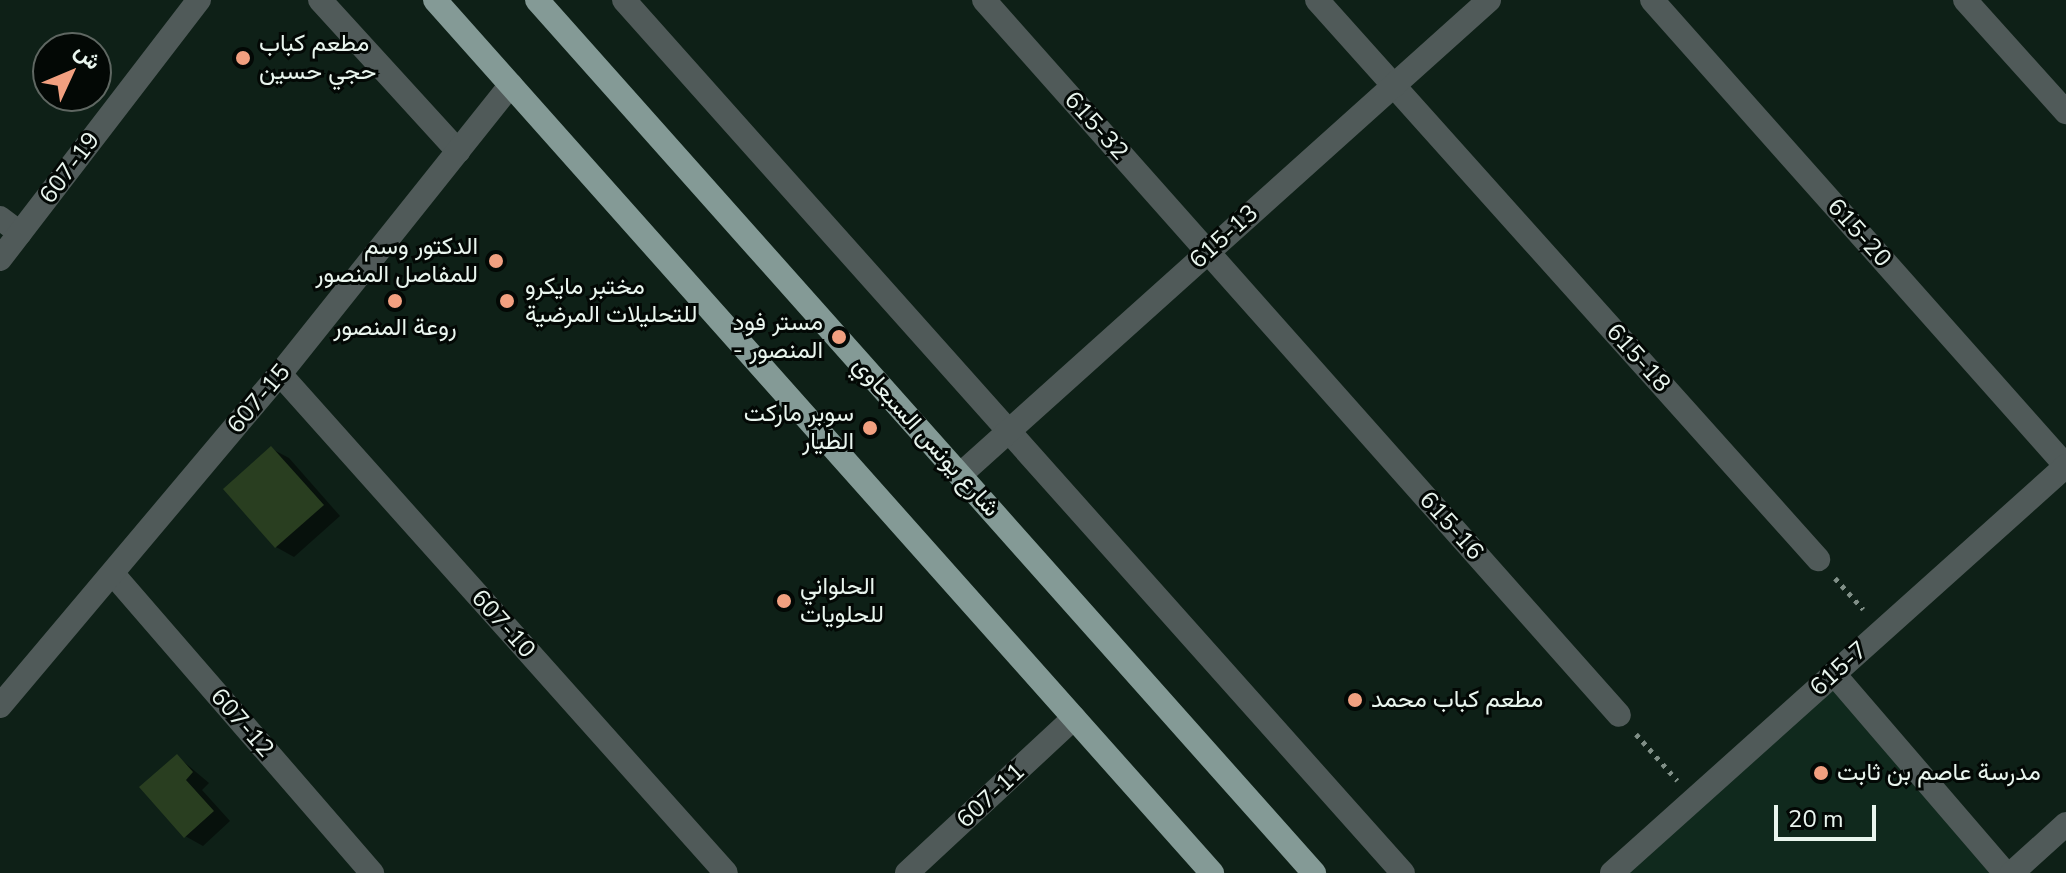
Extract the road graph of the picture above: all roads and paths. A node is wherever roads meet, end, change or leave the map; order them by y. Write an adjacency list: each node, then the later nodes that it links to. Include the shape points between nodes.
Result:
1 (199, 0): 16 (street, 607-19)
2 (320, 0): 14 (street)
3 (435, 0): 11 (main road)
4 (537, 0): 22 (main road, شارع يونس السبعاوي)
5 (624, 0): 20 (street)
6 (984, 0): 17 (street, 615-32)
7 (1317, 0): 12 (street, 615-18)
8 (1489, 0): 12 (street, 615-13)
9 (1652, 0): 21 (street, 615-20)
10 (1965, 0): 13 (street)
11 (511, 85): 14 (street, 607-15); 29 (main road)
12 (1393, 86): 17 (street, 615-13); 23 (street, 615-18)
13 (2066, 112)
14 (458, 151): 19 (street, 607-15)
15 (0, 218): 16 (street)
16 (20, 233): 18 (street, 607-19)
17 (1208, 252): 20 (street, 615-13); 28 (street, 615-16)
18 (0, 259)
19 (280, 374): 24 (street, 607-15); 33 (street, 607-10)
20 (1009, 431): 22 (street, 615-13); 37 (street)
21 (2066, 466): 25 (street, 615-7)
22 (960, 475): 36 (main road, شارع يونس السبعاوي)
23 (1818, 559): 25 (path)
24 (113, 574): 27 (street, 607-15); 32 (street, 607-12)
25 (1882, 631): 26 (street, 615-7)
26 (1834, 674): 30 (street, 615-7); 39 (street)
27 (0, 706)
28 (1619, 715): 30 (path)
29 (1074, 718): 34 (street, 607-11); 35 (main road)
30 (1694, 799): 38 (street, 615-7)
31 (2064, 829): 40 (street)
32 (372, 873)
33 (726, 873)
34 (907, 873)
35 (1212, 873)
36 (1314, 873)
37 (1403, 873)
38 (1612, 873)
39 (2005, 873)
40 (2012, 873)

